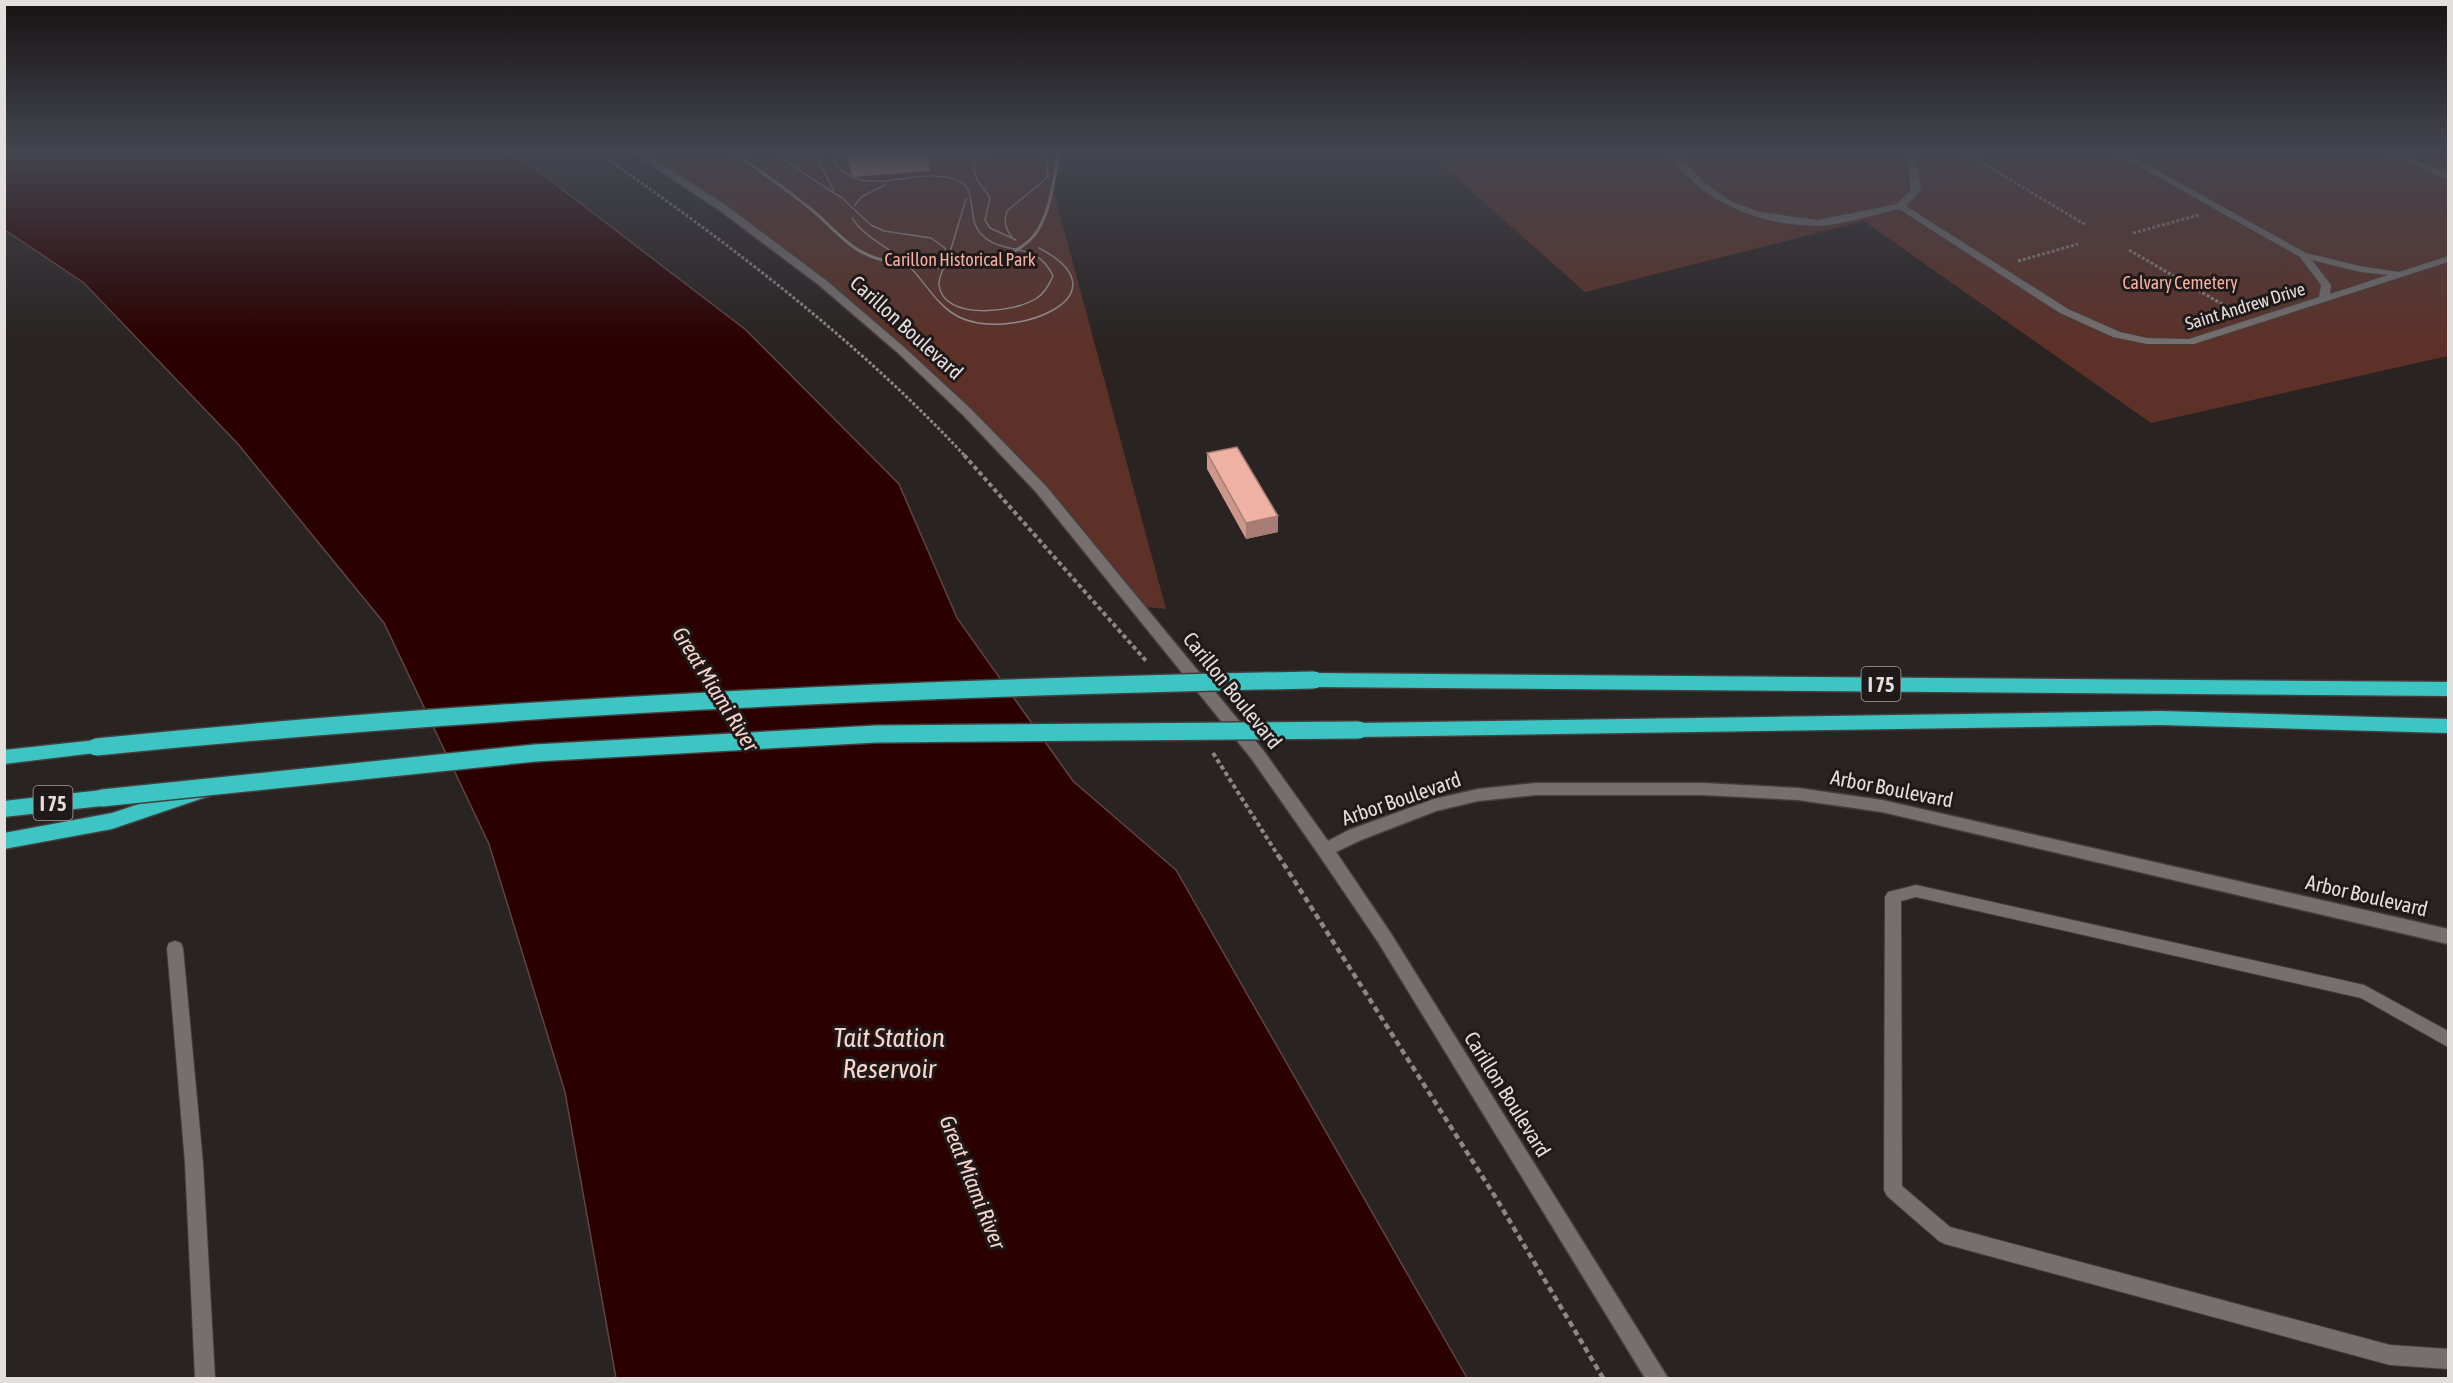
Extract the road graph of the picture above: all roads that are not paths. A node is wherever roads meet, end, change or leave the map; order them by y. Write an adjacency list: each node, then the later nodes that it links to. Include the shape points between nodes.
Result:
1 (733, 216): 16 (street, Carillon Boulevard, via 823,283 893,343 1041,489 1257,754)
2 (1762, 216): 3 (lane, via 1818,223)
3 (1854, 216)
4 (1915, 216): 9 (lane, Saint Andrew Drive, via 2064,311 2117,335 2147,341 2190,342)
5 (2232, 216): 6 (lane)
6 (2303, 255): 8 (lane, via 2360,269); 9 (lane, via 2326,285)
7 (2448, 259): 8 (lane, Saint Andrew Drive)
8 (2403, 273): 9 (lane, Saint Andrew Drive)
9 (2324, 299)
10 (2448, 689): 12 (highway, I 75, bridge, via 1314,680 1024,685 402,719)
11 (2448, 726): 13 (highway, I 75, bridge, via 2161,718 876,734 535,753)
12 (4, 757)
13 (221, 785): 14 (highway, I 75, bridge); 15 (highway, bridge, via 112,821)
14 (4, 809)
15 (4, 841)
16 (1325, 850): 17 (street, Arbor Boulevard, via 1434,805 1478,795 1536,789 1703,789 1798,794 1882,806); 22 (street, Carillon Boulevard, via 1384,937)
17 (2448, 937)
18 (175, 948): 21 (lane, via 186,1044)
19 (2448, 1039): 20 (lane, via 2364,992 1916,891 1893,897 1893,1190 1944,1235 2390,1355)
20 (2448, 1359)
21 (205, 1378)
22 (1658, 1378)

